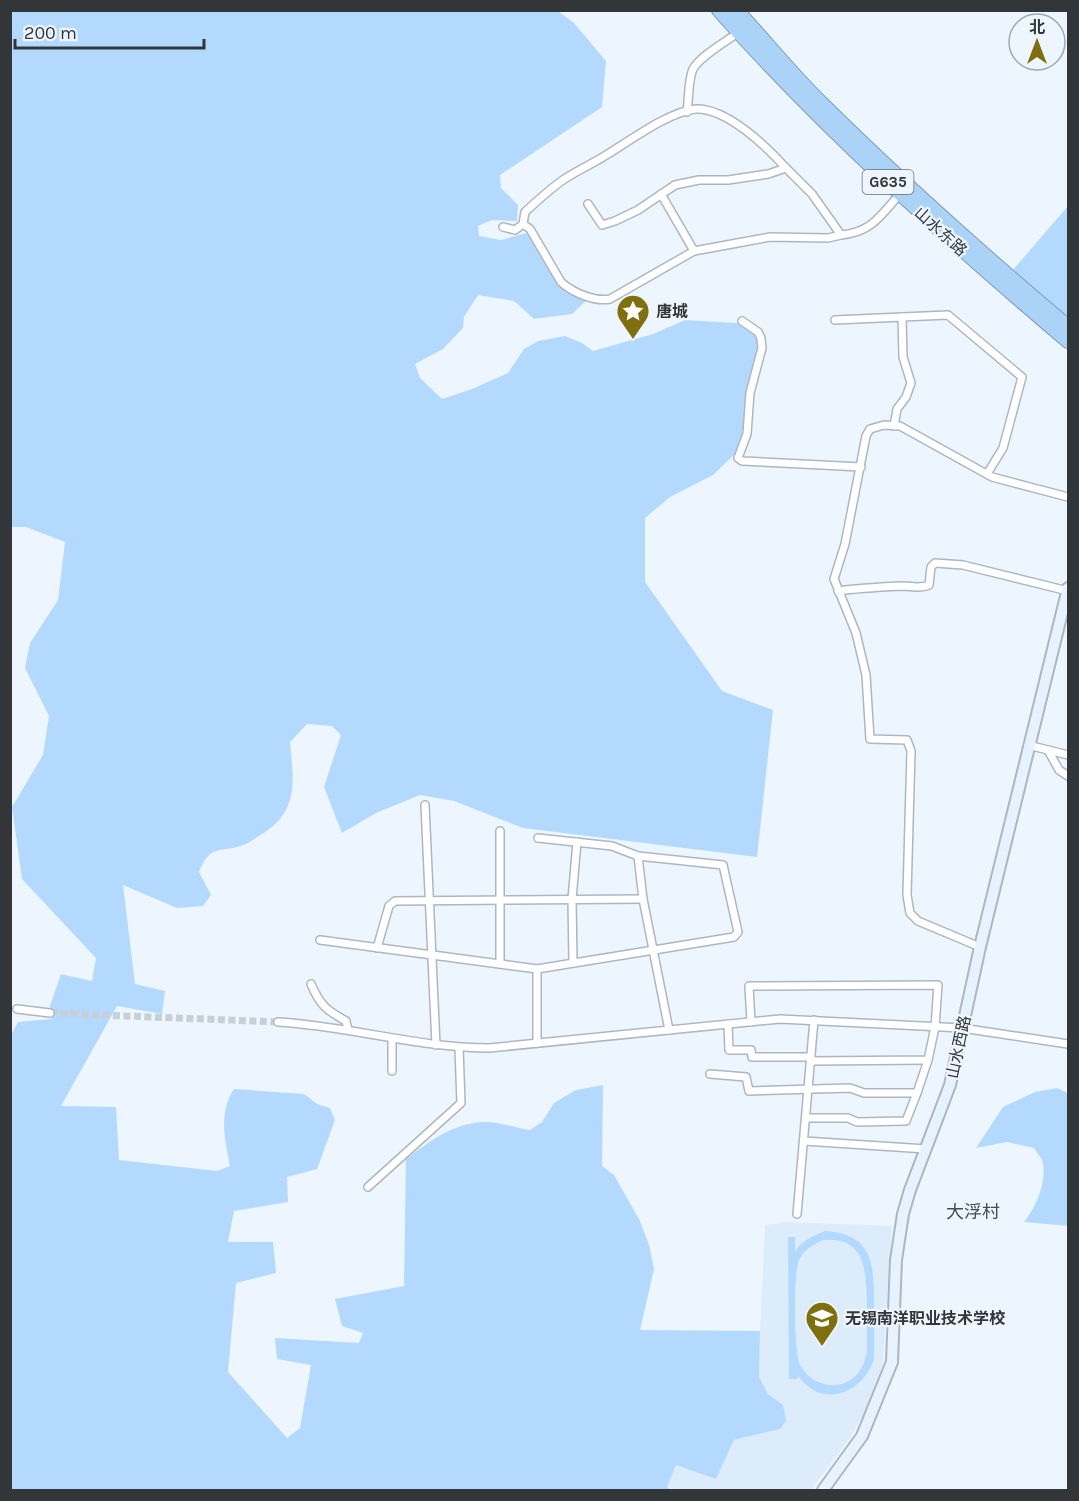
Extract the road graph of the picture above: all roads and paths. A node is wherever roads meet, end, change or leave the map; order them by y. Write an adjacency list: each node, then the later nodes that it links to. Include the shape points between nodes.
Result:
1 (720, 10): 3 (highway, 山水东路 / G635)
2 (736, 10): 16 (highway, 山水东路 / G635, via 836,118 930,207)
3 (739, 32): 4 (street, via 692,70); 7 (highway, 山水东路 / G635, via 816,114)
4 (687, 112): 5 (street, via 697,109 717,114 747,132); 9 (street, via 649,128 563,180 525,212)
5 (786, 168): 6 (street, via 728,180 699,180 675,185); 11 (street, via 812,194)
6 (661, 194): 8 (street, via 602,225); 12 (street)
7 (900, 194): 11 (street, via 874,223 858,233); 17 (highway, 山水东路 / G635)
8 (588, 204)
9 (524, 224): 10 (street, via 516,230); 12 (street, via 561,282 601,301)
10 (503, 227)
11 (841, 235): 12 (street, via 770,237)
12 (694, 251)
13 (902, 316): 14 (street); 18 (street, via 903,357 911,383 897,409); 20 (street, via 948,315 1022,377 1003,448)
14 (835, 320)
15 (742, 321): 19 (street, via 758,332 762,348 750,393 747,434 738,458)
16 (1068, 327)
17 (1068, 341)
18 (894, 426): 19 (street, via 870,429); 20 (street, via 918,435)
19 (861, 467): 23 (street, via 834,579)
20 (987, 474): 21 (street)
21 (1068, 497)
22 (1068, 589): 23 (street, via 963,565 935,563 931,567 930,585 923,588 863,587); 24 (street, 山水西路)
23 (838, 591): 38 (street, via 856,633 866,675 870,740 907,740 911,752 907,895 910,913 918,921)
24 (1028, 745): 25 (street); 38 (street, 山水西路)
25 (1048, 750): 26 (street); 27 (street, via 1059,770)
26 (1068, 756)
27 (1068, 776)
28 (425, 805): 36 (street)
29 (500, 831): 35 (street)
30 (538, 838): 31 (street)
31 (577, 842): 32 (street, via 612,846); 33 (street)
32 (638, 856): 34 (street); 40 (street, via 723,865 738,932 734,937)
33 (572, 899): 34 (street); 35 (street); 42 (street)
34 (643, 899): 40 (street)
35 (499, 900): 36 (street); 43 (street)
36 (429, 901): 39 (street, via 395,901 389,906); 41 (street)
37 (320, 940): 39 (street)
38 (980, 947): 53 (street, 山水西路)
39 (377, 948): 41 (street)
40 (653, 950): 42 (street); 55 (street)
41 (432, 955): 43 (street); 59 (street)
42 (573, 963): 44 (street)
43 (500, 964): 44 (street)
44 (537, 969): 57 (street)
45 (311, 984): 54 (street, via 318,1002 346,1021)
46 (17, 1009): 47 (street)
47 (50, 1013)
48 (814, 1020): 50 (street); 52 (street); 61 (street)
49 (278, 1022): 54 (street)
50 (751, 1022): 51 (street); 52 (street, via 749,986 938,985)
51 (728, 1024): 55 (street); 61 (street, via 729,1050 751,1050 752,1057)
52 (935, 1027): 53 (street); 62 (street)
53 (962, 1028): 58 (street); 69 (street, 山水西路, via 950,1085)
54 (348, 1030): 56 (street)
55 (669, 1030): 57 (street)
56 (392, 1039): 59 (street); 63 (street)
57 (537, 1043): 60 (street)
58 (1068, 1044)
59 (436, 1045): 60 (street)
60 (459, 1048): 70 (street, via 461,1103)
61 (811, 1059): 62 (street); 65 (street)
62 (928, 1060): 66 (street)
63 (392, 1071)
64 (710, 1074): 65 (street, via 746,1077 749,1091)
65 (809, 1089): 66 (street); 67 (street)
66 (917, 1093): 67 (street, via 906,1121)
67 (807, 1118): 68 (street)
68 (804, 1141): 69 (street); 71 (street)
69 (926, 1149): 72 (street, 山水西路, via 899,1234 892,1362 862,1436)
70 (368, 1187)
71 (797, 1214)
72 (823, 1491)

